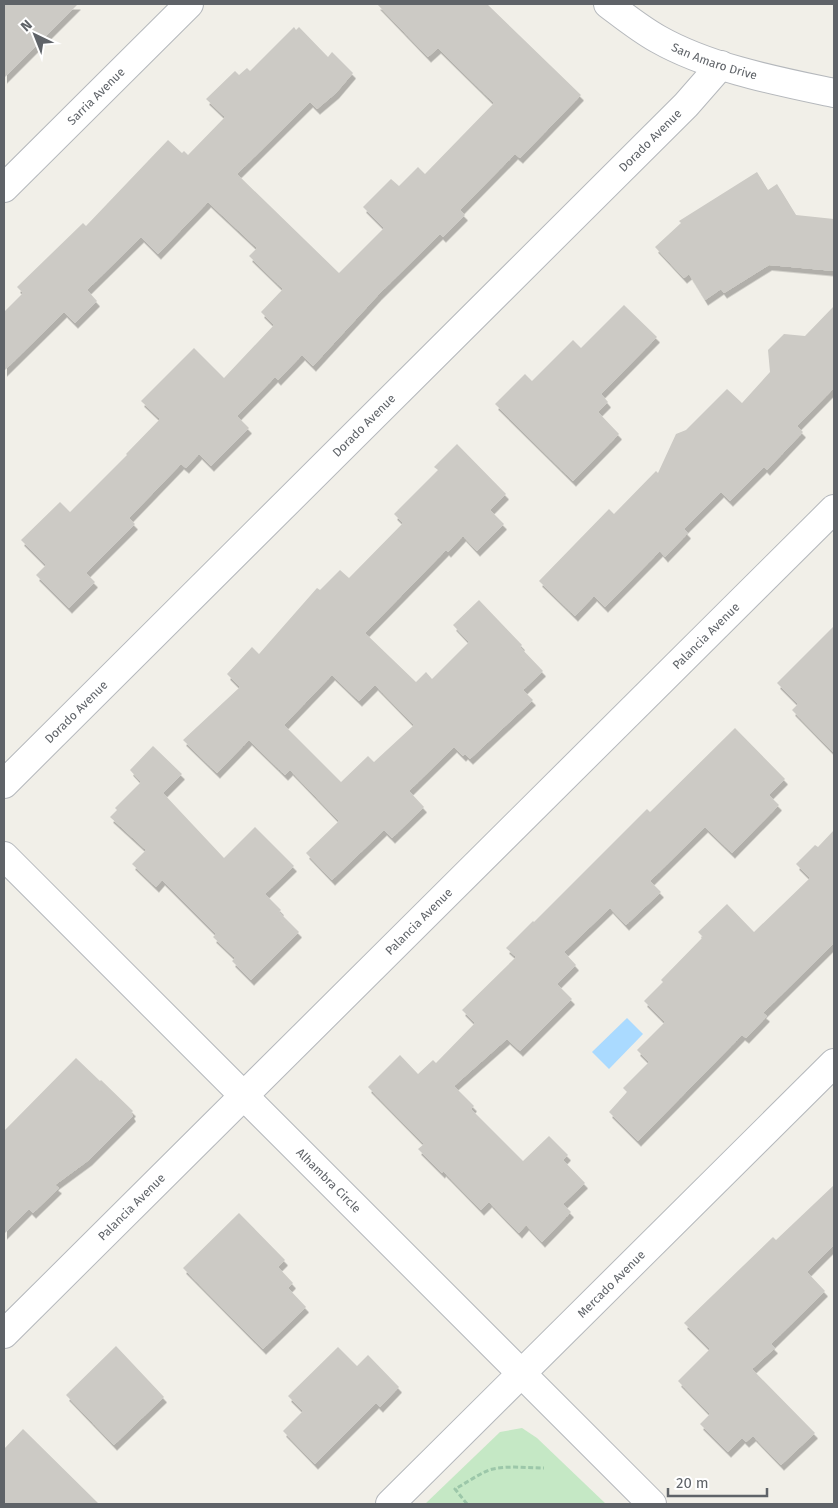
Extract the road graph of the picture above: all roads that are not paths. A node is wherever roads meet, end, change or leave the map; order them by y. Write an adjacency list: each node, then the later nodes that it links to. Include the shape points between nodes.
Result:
1 (189, 4): 5 (street, Sarria Avenue)
2 (608, 4): 3 (street, San Amaro Drive, via 657,38)
3 (721, 65): 4 (street, San Amaro Drive); 7 (street, Dorado Avenue, via 686,105)
4 (834, 93)
5 (4, 188)
6 (834, 509): 10 (street, Palancia Avenue)
7 (4, 784)
8 (4, 856): 10 (street, Alhambra Circle)
9 (834, 1063): 12 (street, Mercado Avenue)
10 (243, 1095): 11 (street, Palancia Avenue); 12 (street, Alhambra Circle)
11 (4, 1334)
12 (521, 1374): 13 (street, Mercado Avenue); 14 (street, Alhambra Circle)
13 (390, 1504)
14 (652, 1504)

